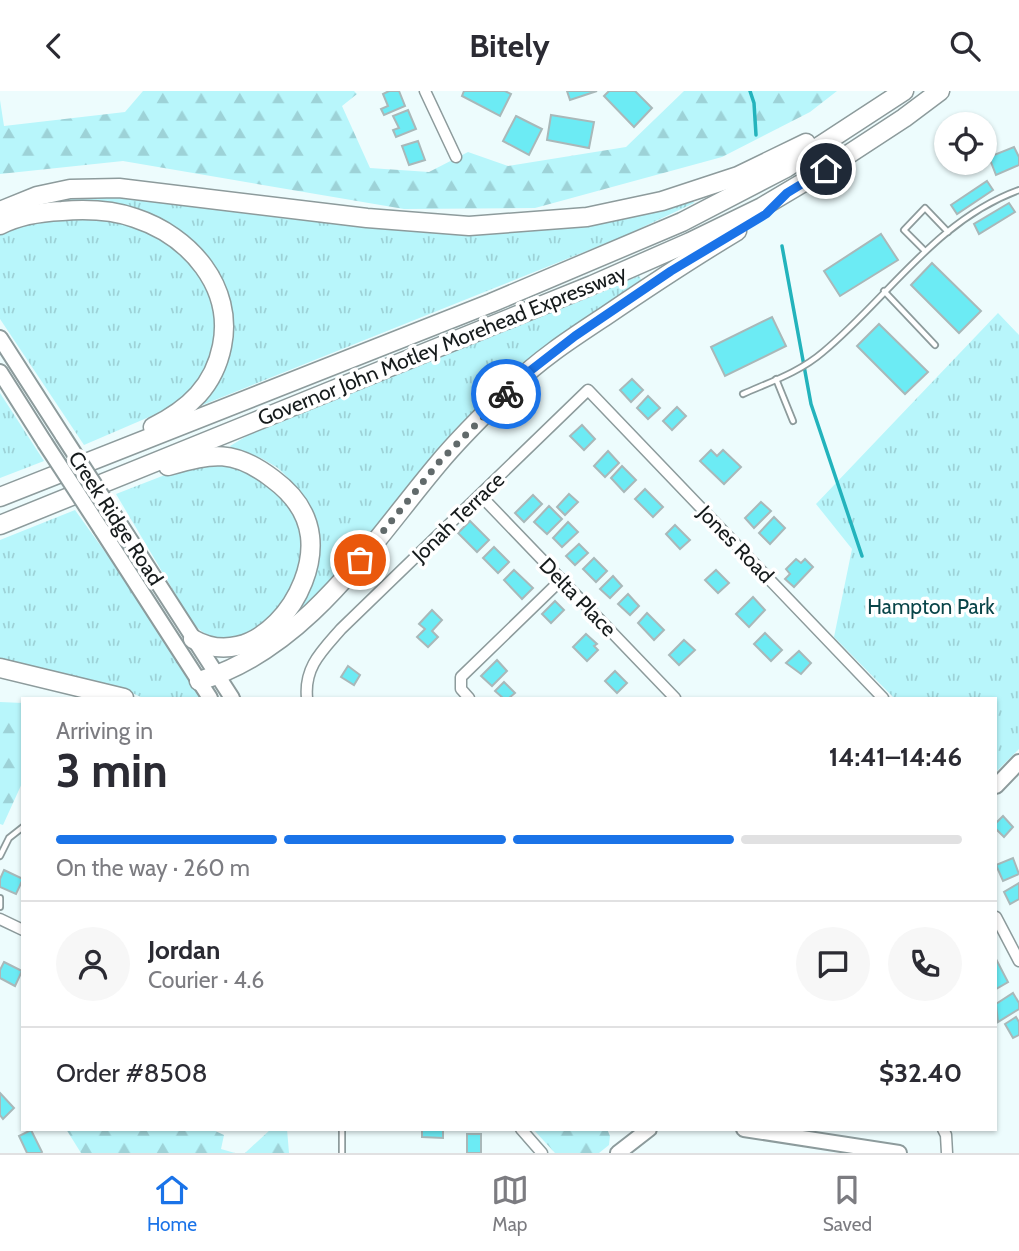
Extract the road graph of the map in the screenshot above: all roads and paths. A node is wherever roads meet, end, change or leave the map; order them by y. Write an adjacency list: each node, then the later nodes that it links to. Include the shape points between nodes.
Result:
1 (425, 91): 4 (street)
2 (902, 91): 7 (highway, via 738,176 662,201 587,217 469,226 120,188 70,189); 19 (highway, Governor John Motley Morehead Expressway, via 796,162 682,222 491,303 134,446)
3 (940, 91): 6 (highway, Governor John Motley Morehead Expressway)
4 (456, 157)
5 (1019, 190): 9 (lane, via 991,202)
6 (787, 193): 20 (highway, Governor John Motley Morehead Expressway, via 650,260); 27 (highway, via 766,214 671,271 517,381 440,461 344,580 253,659)
7 (0, 211)
8 (0, 225): 19 (highway, via 37,213 79,209 135,217 180,243 215,283 225,314 218,366 191,403)
9 (948, 232): 10 (lane); 10 (lane, via 925,208 904,230)
10 (925, 251): 11 (lane)
11 (884, 291): 13 (lane); 15 (lane, via 822,354)
12 (0, 338): 25 (main road, Creek Ridge Road, bridge)
13 (935, 345)
14 (0, 372): 28 (main road, Creek Ridge Road, bridge)
15 (776, 379): 17 (lane); 18 (lane)
16 (588, 390): 21 (street, Jonah Terrace); 35 (street, Jones Road)
17 (743, 394)
18 (793, 421)
19 (114, 450): 22 (highway, Governor John Motley Morehead Expressway)
20 (130, 473): 23 (highway, Governor John Motley Morehead Expressway); 25 (highway, via 228,455 247,462 286,489 305,519 310,537 305,575 295,599 276,623 243,646 214,647)
21 (481, 496): 24 (street, Delta Place); 32 (street, Jonah Terrace, via 341,629 313,663 306,680)
22 (0, 497)
23 (0, 524)
24 (562, 579): 33 (street, via 461,677 461,689); 34 (street, Delta Place)
25 (193, 639): 27 (main road, Creek Ridge Road)
26 (0, 668): 29 (highway)
27 (217, 675): 28 (highway); 31 (main road, Creek Ridge Road)
28 (199, 681): 30 (main road, Creek Ridge Road)
29 (120, 697)
30 (209, 697)
31 (231, 697)
32 (307, 697)
33 (469, 697)
34 (674, 697)
35 (882, 697)
36 (1019, 762): 37 (main road)
37 (997, 785)
38 (21, 829): 39 (lane, via 9,838)
39 (0, 856)
40 (0, 898): 41 (lane)
41 (0, 907)
42 (0, 919): 44 (street)
43 (997, 919): 45 (street)
44 (21, 929)
45 (1019, 961)
46 (342, 1131): 53 (lane)
47 (523, 1131): 54 (street)
48 (627, 1131): 52 (main road)
49 (646, 1131): 52 (main road)
50 (757, 1131): 55 (main road)
51 (944, 1131): 56 (street)
52 (623, 1149)
53 (342, 1153)
54 (542, 1153)
55 (899, 1153)
56 (947, 1153)

